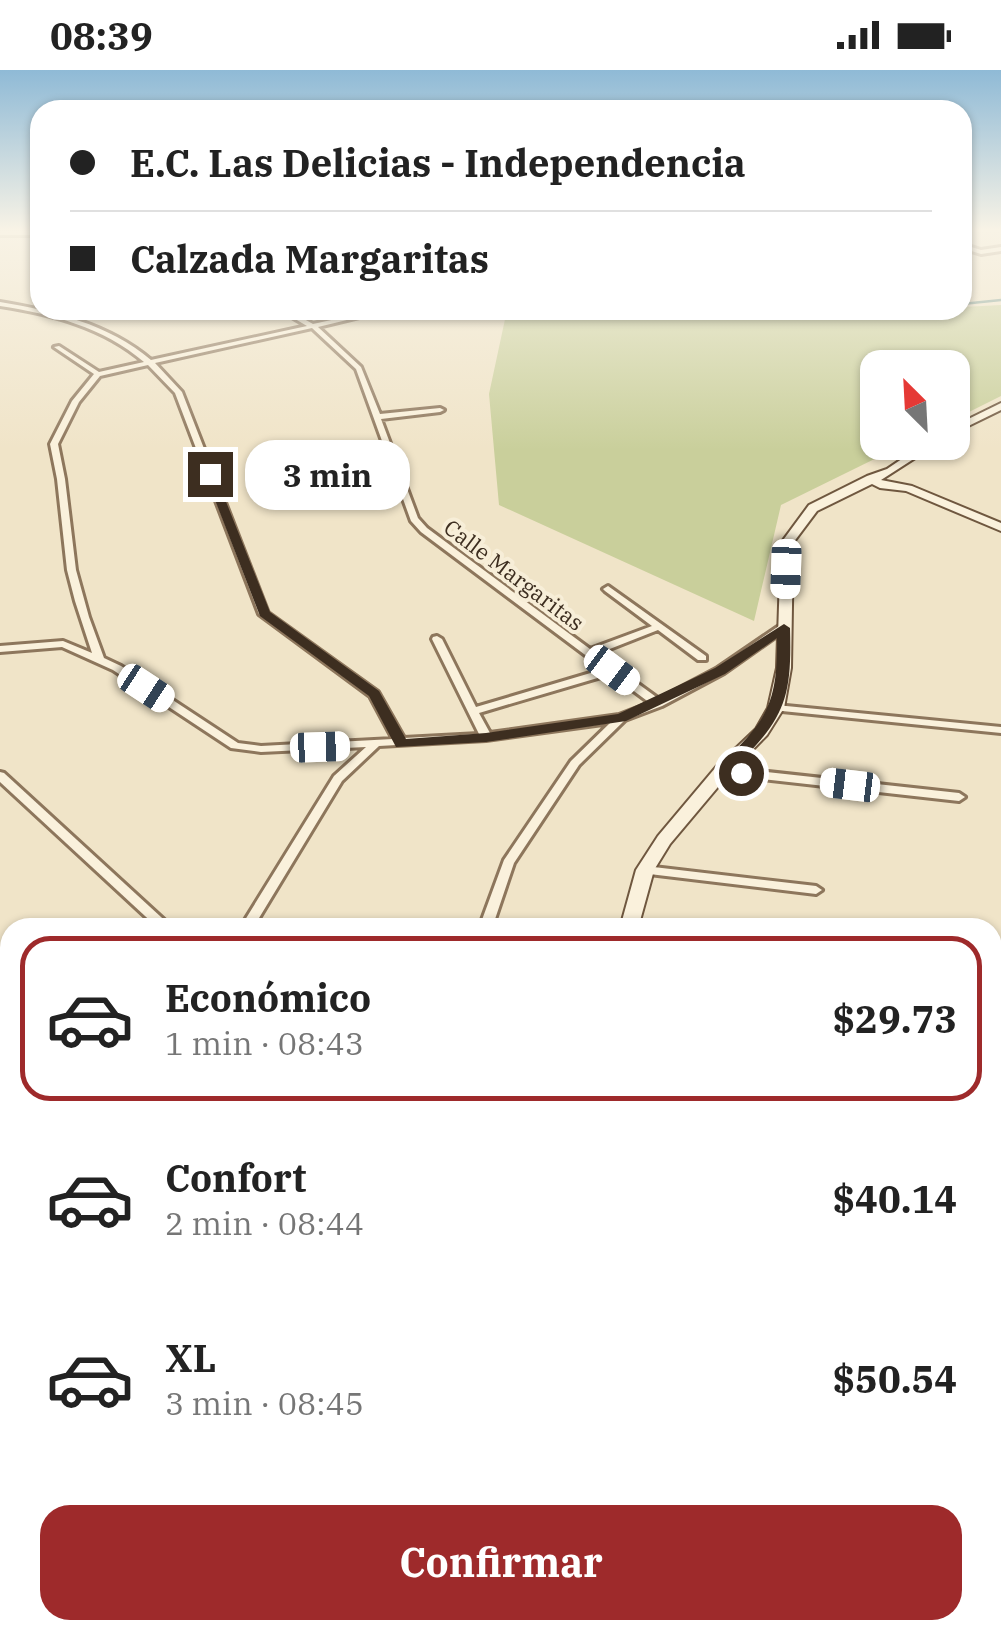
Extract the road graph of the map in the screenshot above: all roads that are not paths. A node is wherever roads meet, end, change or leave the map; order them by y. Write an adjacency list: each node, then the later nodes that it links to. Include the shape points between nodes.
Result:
1 (0, 304): 2 (street)
2 (30, 311)
3 (69, 320): 8 (street)
4 (301, 320): 6 (street, Calle Margaritas)
5 (343, 320): 6 (street)
6 (314, 327): 8 (street); 12 (street, Calle Margaritas, via 359,368)
7 (57, 347): 9 (street)
8 (156, 363): 9 (street); 34 (street, via 178,392 264,614 374,694)
9 (98, 374): 26 (street, via 54,444 63,474 66,539)
10 (1001, 406): 13 (street)
11 (440, 410): 12 (street)
12 (377, 417): 24 (street, Calle Margaritas, via 414,519)
13 (970, 422)
14 (908, 460): 15 (street)
15 (891, 471): 16 (street); 17 (street)
16 (871, 478): 17 (street); 21 (street, via 813,508 787,542)
17 (908, 488): 18 (street)
18 (1001, 527)
19 (608, 589): 20 (street)
20 (658, 627): 24 (street); 25 (street)
21 (784, 628): 28 (street); 29 (street)
22 (437, 638): 30 (street)
23 (0, 649): 26 (street, via 63,644)
24 (589, 652): 27 (street, Calle Margaritas)
25 (702, 658)
26 (100, 662): 35 (street, via 235,746)
27 (612, 670): 28 (street, Calle Margaritas); 30 (street)
28 (658, 704): 31 (street)
29 (776, 708): 32 (street); 36 (street)
30 (473, 712): 33 (street)
31 (621, 718): 33 (street); 43 (street, via 575,762 508,862)
32 (1001, 730)
33 (486, 737): 34 (street)
34 (401, 744): 35 (street)
35 (374, 745): 42 (street, via 338,779)
36 (722, 771): 38 (street); 39 (street)
37 (0, 776): 41 (street)
38 (960, 797)
39 (645, 870): 40 (street); 44 (street)
40 (816, 890)
41 (156, 918)
42 (252, 918)
43 (488, 918)
44 (633, 918)

